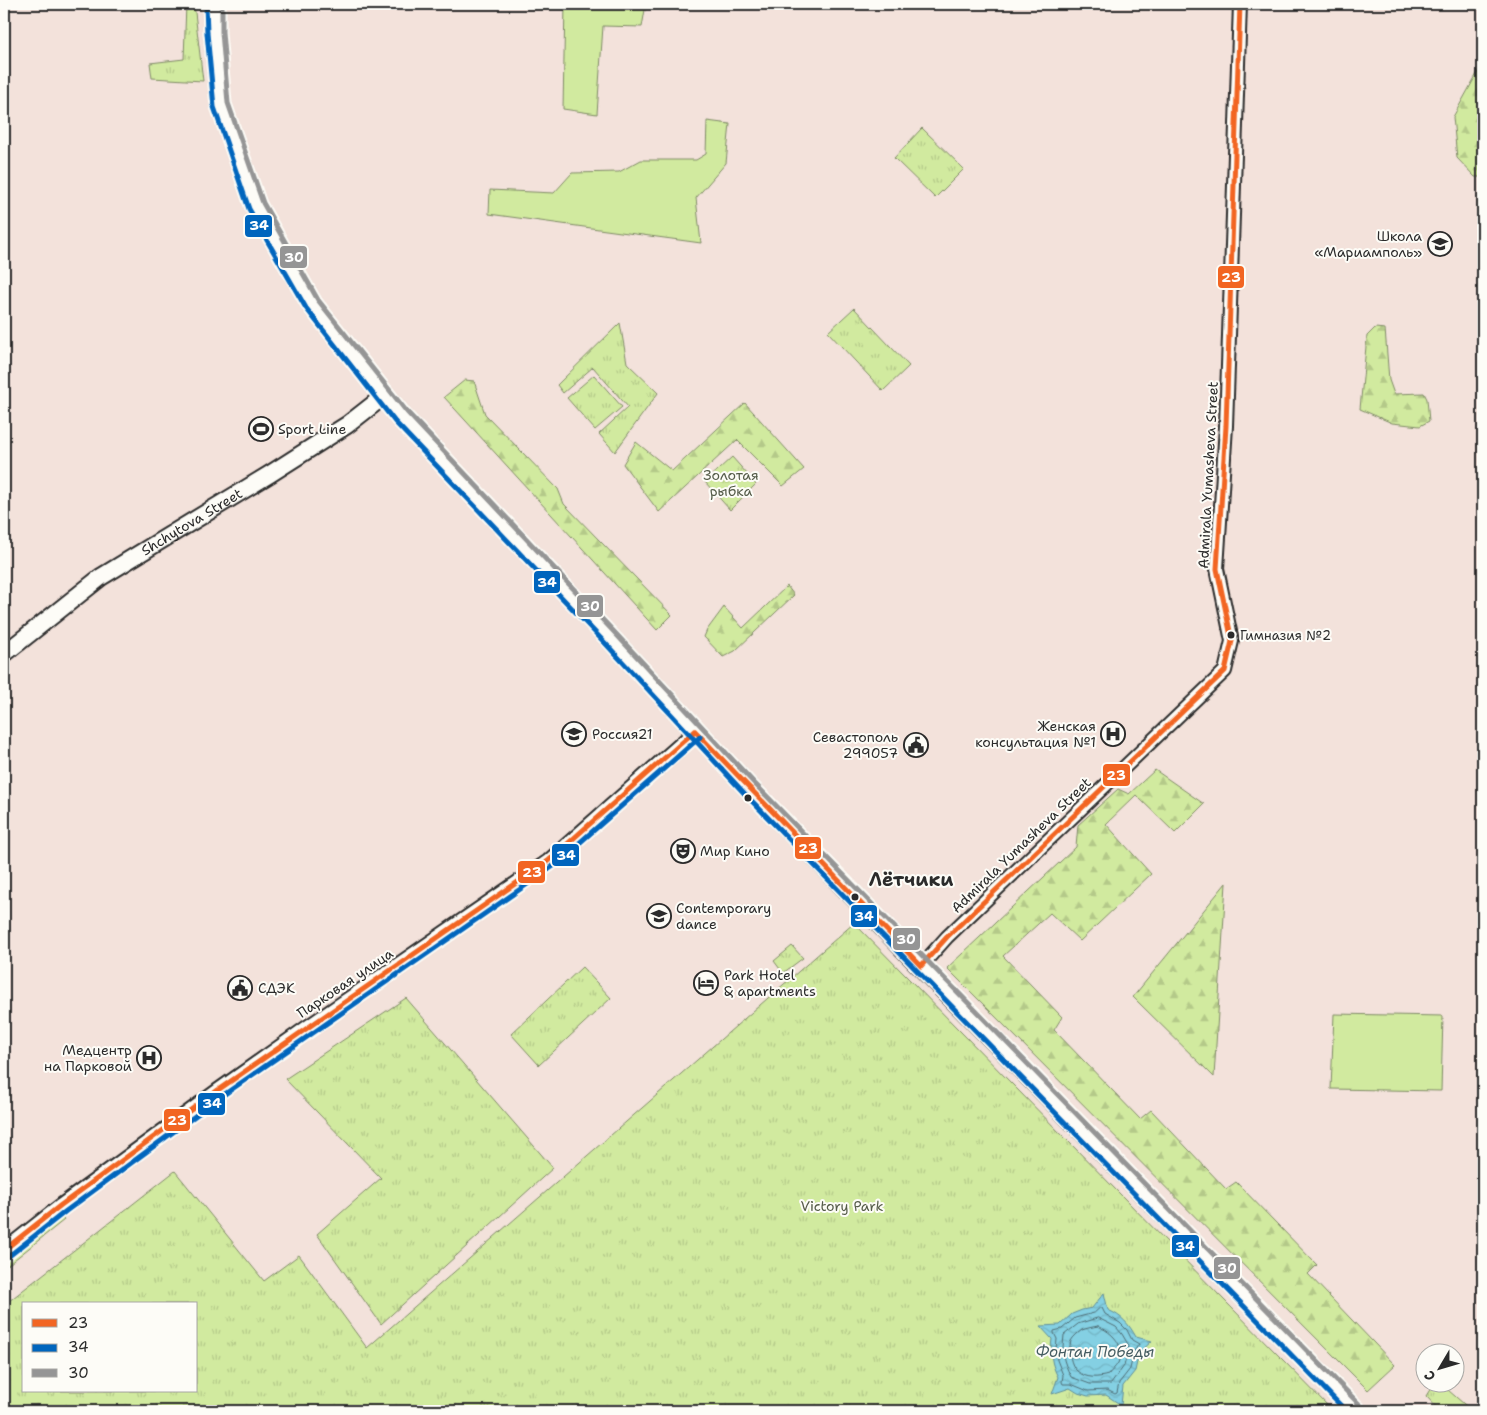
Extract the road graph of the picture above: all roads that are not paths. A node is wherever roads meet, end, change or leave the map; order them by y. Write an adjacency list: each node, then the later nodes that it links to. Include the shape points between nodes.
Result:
1 (214, 4): 3 (main road, via 221,105 256,206 312,304)
2 (1240, 4): 6 (street, Admirala Yumasheva Street, via 1226,426 1217,569 1232,641 1225,671 947,937)
3 (384, 396): 4 (street, Shchytova Street, via 347,425 101,577); 5 (main road)
4 (4, 654)
5 (695, 731): 6 (main road); 7 (street, Парковая улица, via 548,861 314,1021)
6 (921, 966): 8 (main road)
7 (4, 1250)
8 (1356, 1411)

